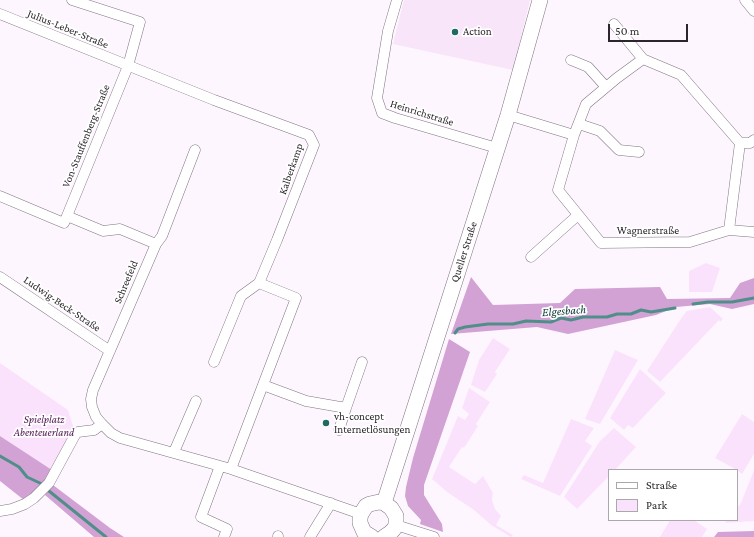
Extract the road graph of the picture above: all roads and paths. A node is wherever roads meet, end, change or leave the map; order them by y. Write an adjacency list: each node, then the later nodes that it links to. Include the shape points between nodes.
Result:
1 (72, 0): 10 (street, via 140,22)
2 (397, 0): 18 (street, Heinrichstraße, via 388,31 377,98 382,113)
3 (540, 0): 13 (main road, Queller Straße)
4 (746, 0): 5 (street)
5 (754, 11)
6 (0, 14): 10 (street, Julius-Leber-Straße)
7 (614, 24): 8 (street)
8 (643, 59): 11 (street); 17 (street, via 681,75)
9 (571, 60): 11 (street, via 588,67)
10 (128, 66): 12 (street, Julius-Leber-Straße); 23 (street, Von-Stauffenberg-Straße)
11 (606, 87): 14 (street, via 586,104)
12 (214, 100): 29 (street, Kalberkamp, via 309,135 314,145)
13 (508, 115): 15 (street); 18 (main road, Queller Straße)
14 (579, 124): 15 (street); 20 (street, via 600,131 619,150)
15 (574, 136): 22 (street, Wagnerstraße, via 558,190)
16 (754, 140): 17 (street, via 750,143)
17 (740, 143): 24 (street)
18 (497, 148): 42 (main road, Queller Straße)
19 (195, 150): 26 (street, Schreefeld, via 162,236)
20 (639, 152)
21 (0, 196): 23 (street, via 64,223)
22 (578, 215): 24 (street, Wagnerstraße, via 601,243 690,242); 27 (street)
23 (67, 216): 26 (street, via 103,231 120,229)
24 (729, 230): 25 (street)
25 (754, 232)
26 (156, 244): 30 (street, Schreefeld)
27 (531, 257)
28 (0, 277): 30 (street, Ludwig-Beck-Straße)
29 (259, 283): 31 (street, Kalberkamp, via 242,296); 33 (street, via 296,298)
30 (110, 351): 36 (street, Schreefeld, via 91,399 96,417)
31 (214, 362)
32 (362, 362): 35 (street)
33 (263, 385): 35 (street, via 306,401); 40 (street)
34 (196, 401): 38 (street)
35 (346, 408): 37 (street)
36 (102, 424): 38 (street, via 120,438); 43 (street, via 94,430 74,435 49,483 34,498 12,509)
37 (339, 430)
38 (174, 452): 39 (street)
39 (220, 466): 40 (street); 46 (street, via 202,517 227,529)
40 (231, 469): 41 (street)
41 (331, 503): 44 (street); 47 (street)
42 (384, 503): 44 (main road, via 374,502 366,506); 45 (main road, via 394,511)
43 (0, 511)
44 (361, 514): 48 (main road, via 362,528)
45 (396, 525): 49 (main road); 50 (street)
46 (224, 537)
47 (310, 537)
48 (372, 537)
49 (384, 537)
50 (434, 537)

